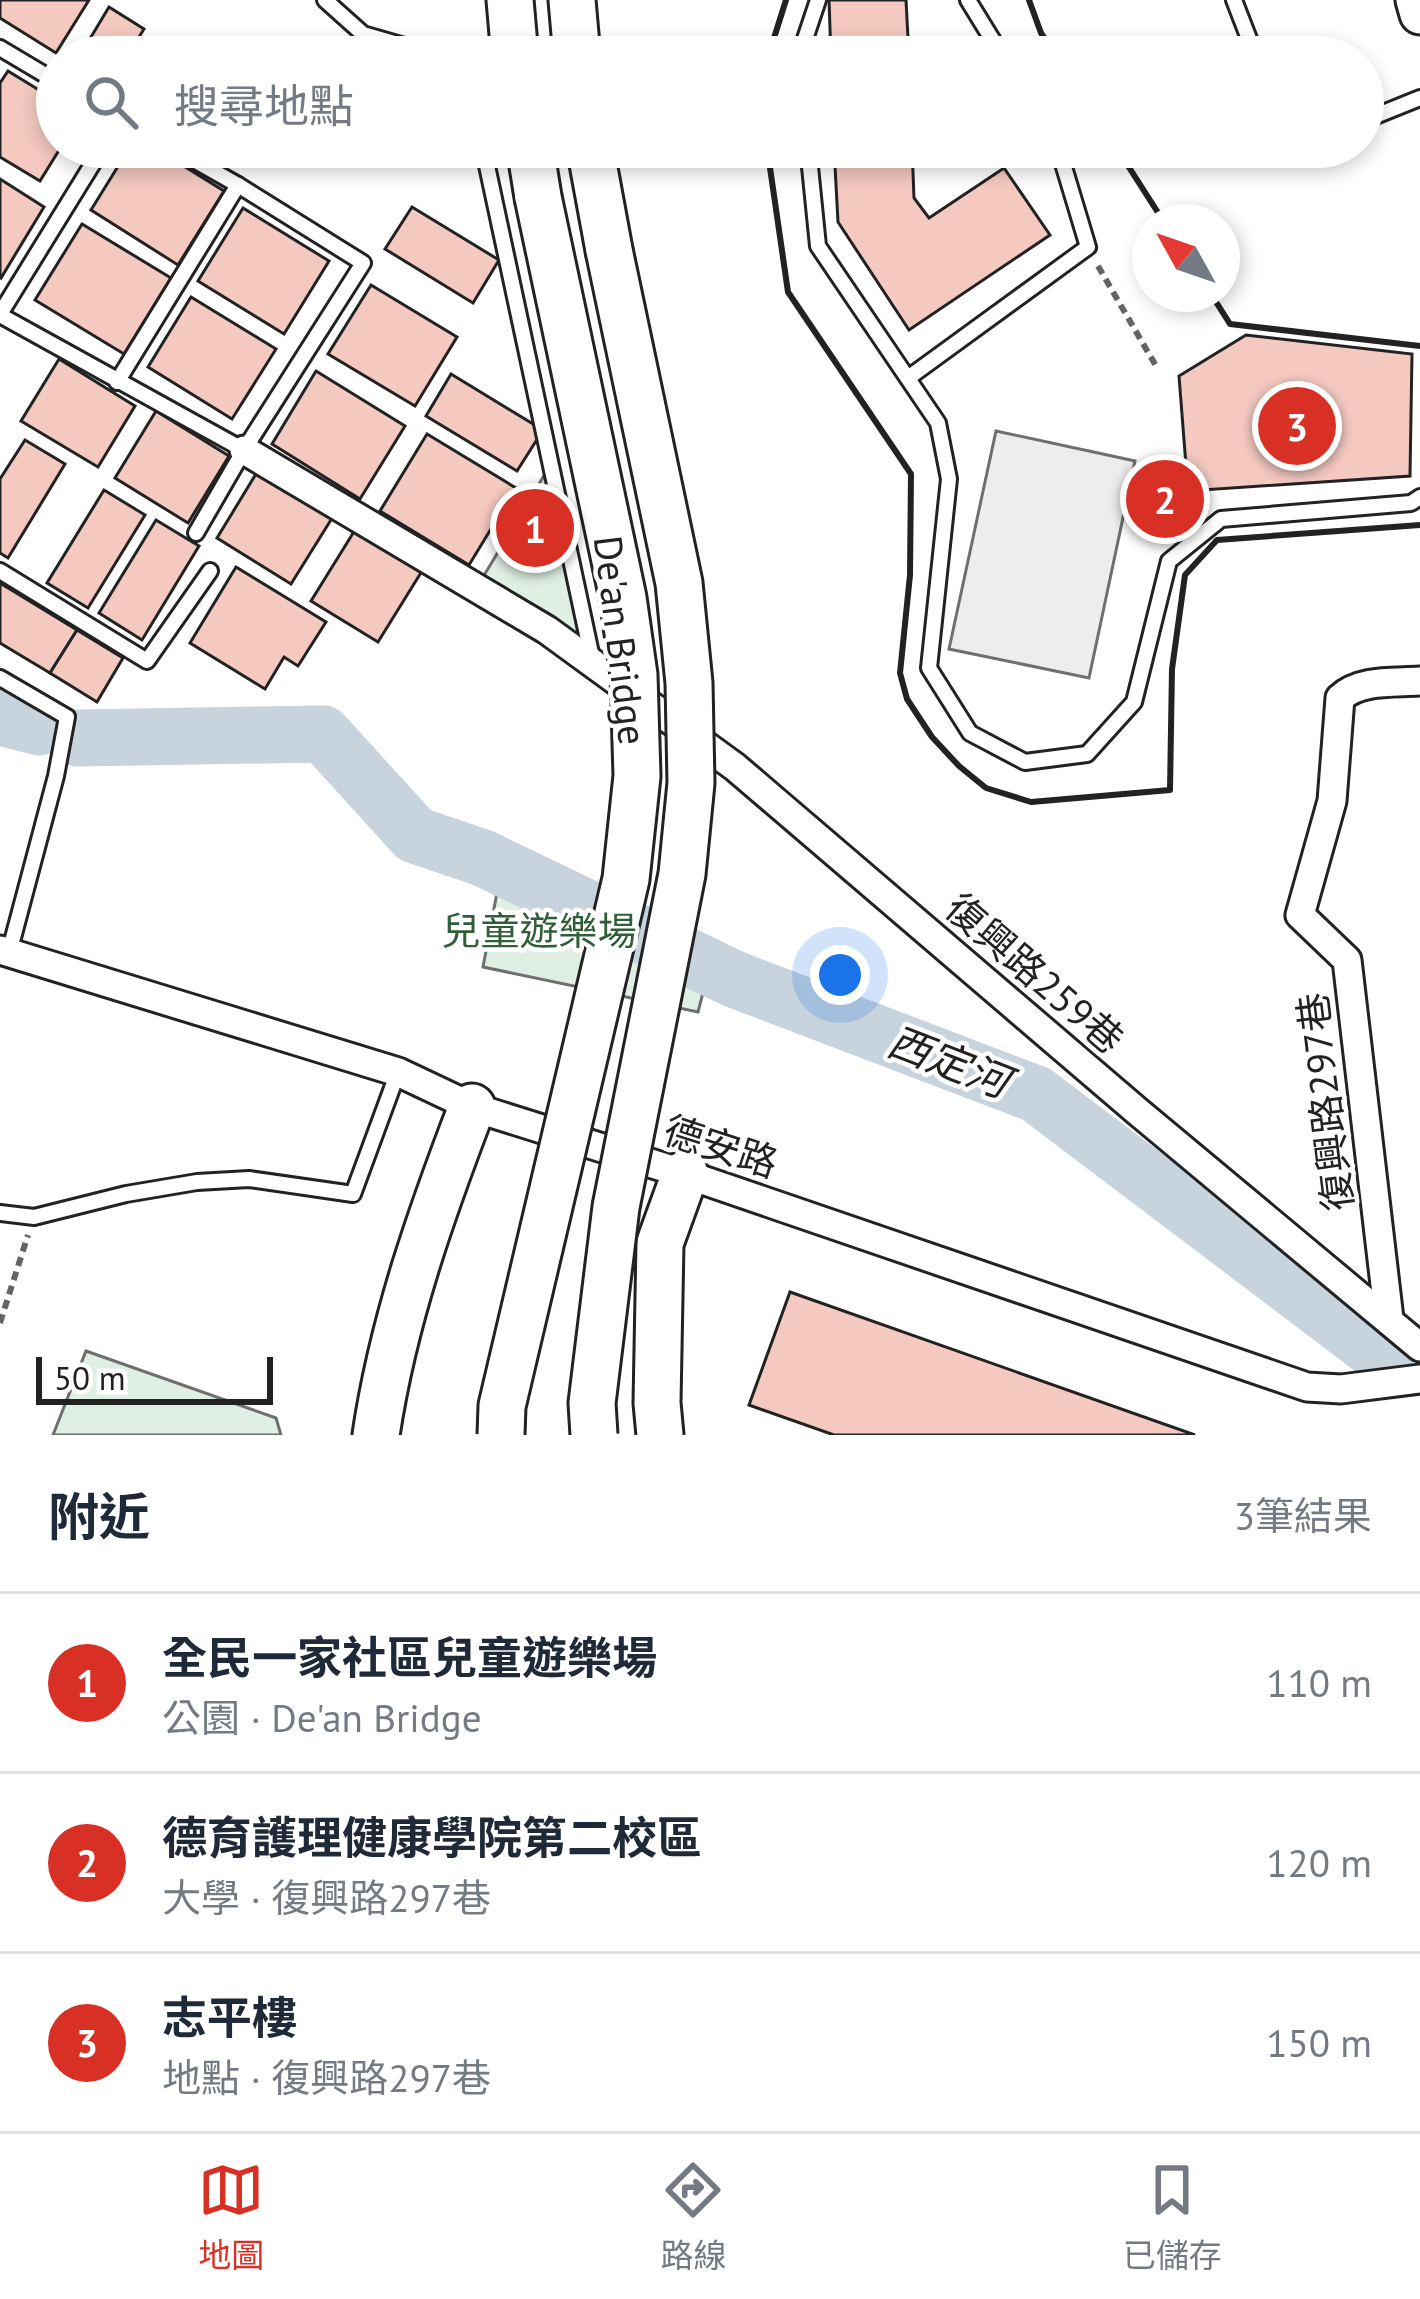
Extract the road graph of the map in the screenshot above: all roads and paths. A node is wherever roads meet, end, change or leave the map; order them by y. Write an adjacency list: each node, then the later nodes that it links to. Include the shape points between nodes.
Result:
1 (325, 0): 9 (lane)
2 (510, 0): 10 (main road)
3 (572, 0): 11 (main road)
4 (818, 0): 12 (lane)
5 (968, 0): 13 (lane)
6 (1234, 0): 14 (lane)
7 (1416, 0): 8 (street)
8 (1420, 14)
9 (370, 36)
10 (513, 36)
11 (575, 36)
12 (806, 36)
13 (990, 36)
14 (1248, 36)
15 (0, 48): 16 (lane)
16 (36, 69)
17 (1420, 98): 18 (lane)
18 (1384, 113)
19 (90, 168): 28 (lane, 復興路259巷)
20 (208, 168): 26 (lane)
21 (487, 168): 37 (lane)
22 (533, 168): 52 (main road, De'an Bridge, bridge, via 623,598 637,776 626,879)
23 (594, 168): 53 (main road, De'an Bridge, bridge, via 679,583 691,783 682,874 616,1207)
24 (810, 168): 30 (lane, via 818,246)
25 (1064, 168): 27 (lane)
26 (238, 185): 31 (lane); 32 (lane, via 363,263)
27 (1088, 247): 29 (path); 30 (lane)
28 (0, 315): 31 (lane, 復興路259巷)
29 (1156, 366)
30 (908, 378): 33 (lane, via 938,422 949,479 929,668 970,733 1025,762 1088,754 1133,702 1169,562 1221,519)
31 (117, 382): 32 (lane, 復興路259巷)
32 (244, 451): 34 (lane); 37 (street, 復興路259巷, via 471,583)
33 (1420, 497)
34 (196, 533)
35 (0, 571): 36 (lane, via 147,661)
36 (210, 572)
37 (593, 665): 47 (street, 復興路259巷, via 735,766)
38 (0, 679): 40 (lane, via 67,717)
39 (1420, 681): 47 (street, 復興路297巷, via 1363,685 1340,698 1332,801 1300,915 1347,960)
40 (4, 952): 41 (street, 德安路)
41 (398, 1072): 42 (street, 德安路); 45 (lane, via 353,1194 249,1179 197,1182)
42 (472, 1106): 43 (street, 德安路); 51 (main road, via 430,1216)
43 (685, 1174): 50 (street, 德安路, via 1307,1388); 54 (main road, via 660,1243)
44 (0, 1213): 45 (lane)
45 (34, 1217): 46 (path)
46 (2, 1311): 48 (path)
47 (1389, 1319): 49 (street, 復興路259巷)
48 (0, 1323)
49 (1420, 1347)
50 (1420, 1379)
51 (376, 1435)
52 (501, 1435)
53 (594, 1435)
54 (660, 1435)

